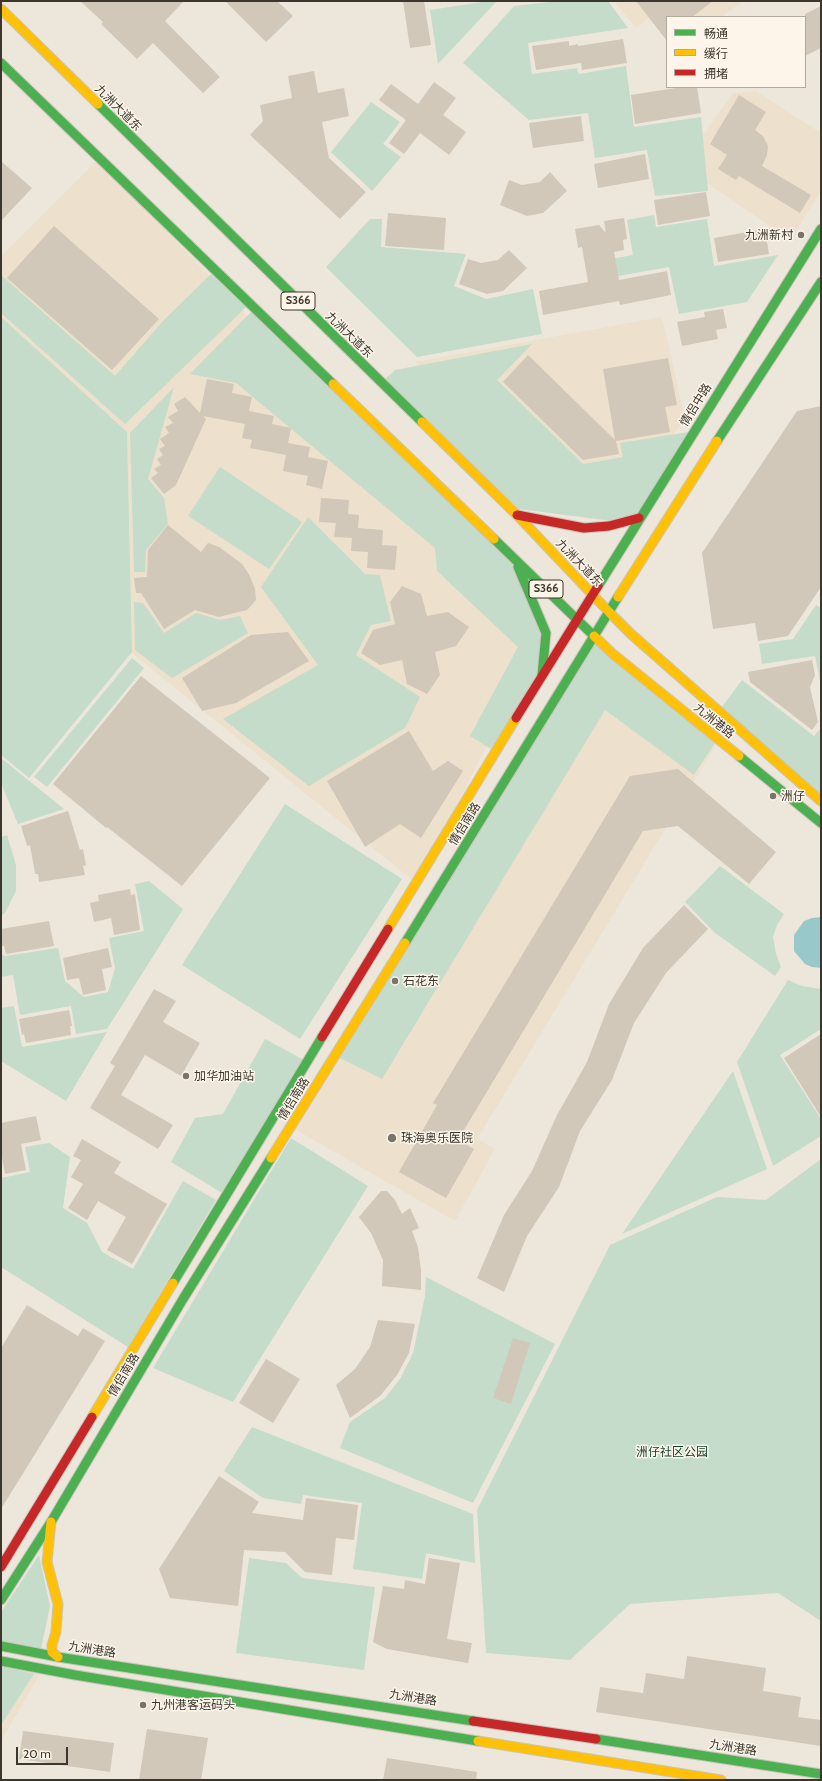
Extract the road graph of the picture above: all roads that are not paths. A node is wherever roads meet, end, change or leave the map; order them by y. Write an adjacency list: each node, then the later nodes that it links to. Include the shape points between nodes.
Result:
1 (1, 10): 5 (main road, 九洲大道东 / S366, via 443,448)
2 (1, 64): 7 (main road, S366, via 426,469)
3 (821, 229): 6 (main road, 情侣中路)
4 (821, 282): 9 (main road, via 658,532)
5 (517, 515): 6 (main road, via 584,528 609,526); 8 (main road, 九洲大道东 / S366)
6 (639, 518): 8 (main road, 情侣中路)
7 (515, 559): 10 (main road, S366); 12 (main road, via 546,633)
8 (592, 594): 9 (main road, 九洲大道东); 10 (main road, 情侣南路)
9 (609, 612): 11 (main road, 情侣南路); 13 (main road, 九洲港路, via 637,640)
10 (577, 620): 11 (main road); 12 (main road, 情侣南路)
11 (594, 636): 14 (main road, 九洲港路); 15 (main road, 情侣南路, via 183,1299)
12 (542, 675): 16 (main road, 情侣南路)
13 (821, 801)
14 (821, 823)
15 (51, 1522): 17 (main road, 情侣南路); 19 (main road, via 47,1562 58,1604 52,1652)
16 (1, 1567)
17 (1, 1600)
18 (1, 1646): 19 (main road, 九洲港路)
19 (58, 1657): 21 (main road, 九洲港路)
20 (1, 1661): 22 (main road)
21 (821, 1774)
22 (721, 1780)

